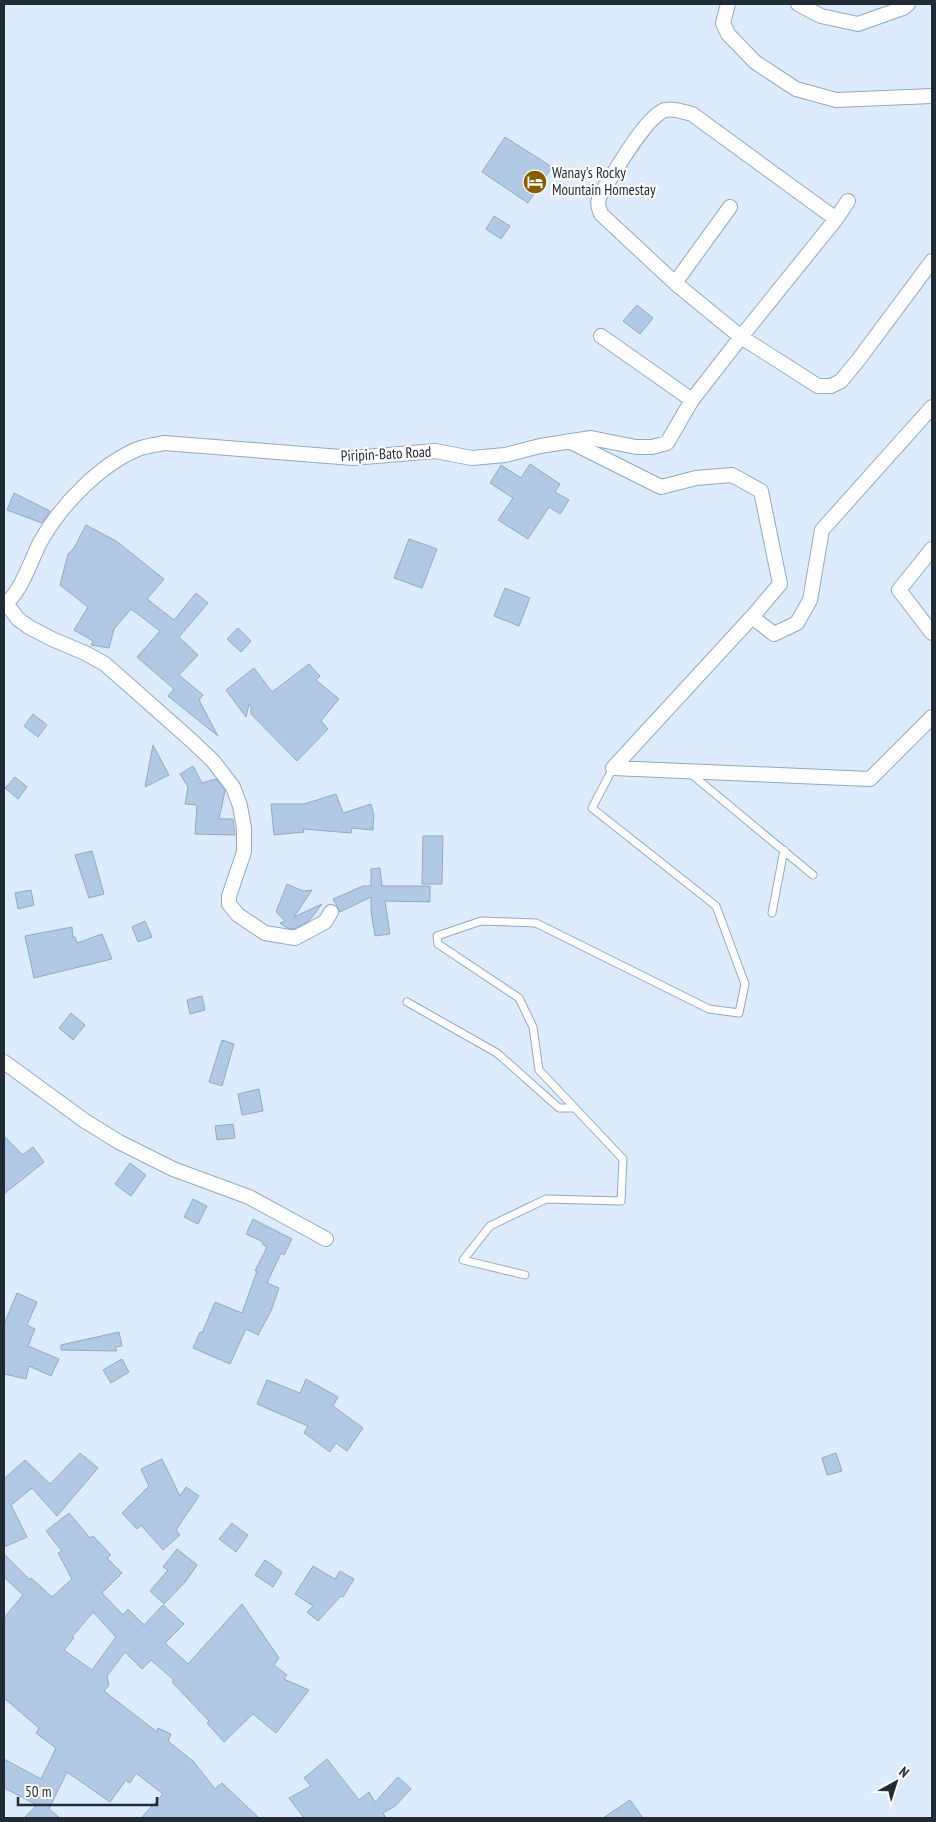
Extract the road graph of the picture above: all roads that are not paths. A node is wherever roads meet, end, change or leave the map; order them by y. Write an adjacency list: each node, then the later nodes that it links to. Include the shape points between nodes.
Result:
1 (728, 4): 4 (street, via 723,23 728,34 755,62 796,89 836,100)
2 (798, 4): 3 (street, via 820,16 858,24)
3 (908, 4)
4 (932, 96)
5 (848, 201): 7 (street, Piripin-Bato Road)
6 (730, 207): 9 (street)
7 (836, 219): 9 (street, via 692,114 672,109 663,111 647,124 597,204 601,214); 11 (street, Piripin-Bato Road)
8 (932, 261): 11 (street, via 860,359 841,381 831,386 818,386)
9 (675, 283): 11 (street)
10 (601, 336): 12 (street)
11 (741, 336): 12 (street, Piripin-Bato Road)
12 (692, 400): 14 (street, Piripin-Bato Road, via 667,443 652,448 591,438)
13 (932, 407): 17 (street, via 822,530 810,600 798,623 774,634)
14 (569, 441): 16 (street, Piripin-Bato Road, via 505,455 472,458 435,451 353,458 164,443 140,448 100,471 66,505 42,538 14,595); 17 (street, via 661,487 696,478 732,475 761,491 780,584)
15 (932, 550): 18 (street, via 899,590)
16 (5, 603): 24 (street, via 28,627 105,664 199,747 233,787 244,828 244,852 229,896 229,904 238,915 265,933 295,938 325,922)
17 (752, 617): 20 (street)
18 (932, 633)
19 (932, 718): 21 (street, via 870,779)
20 (613, 768): 21 (street); 28 (lane, via 592,808 716,906 745,984 739,1013 709,1009 536,923 481,921 437,936 438,944 519,998 533,1027 539,1070)
21 (687, 772): 22 (lane)
22 (784, 850): 23 (lane); 25 (lane)
23 (813, 875)
24 (331, 912)
25 (772, 913)
26 (407, 1002): 28 (lane, via 497,1053 558,1108)
27 (4, 1062): 29 (street, via 70,1112 119,1142 173,1169 249,1197)
28 (575, 1108): 30 (lane, via 623,1159 621,1201 546,1199 490,1226 463,1260)
29 (326, 1239)
30 (525, 1275)

